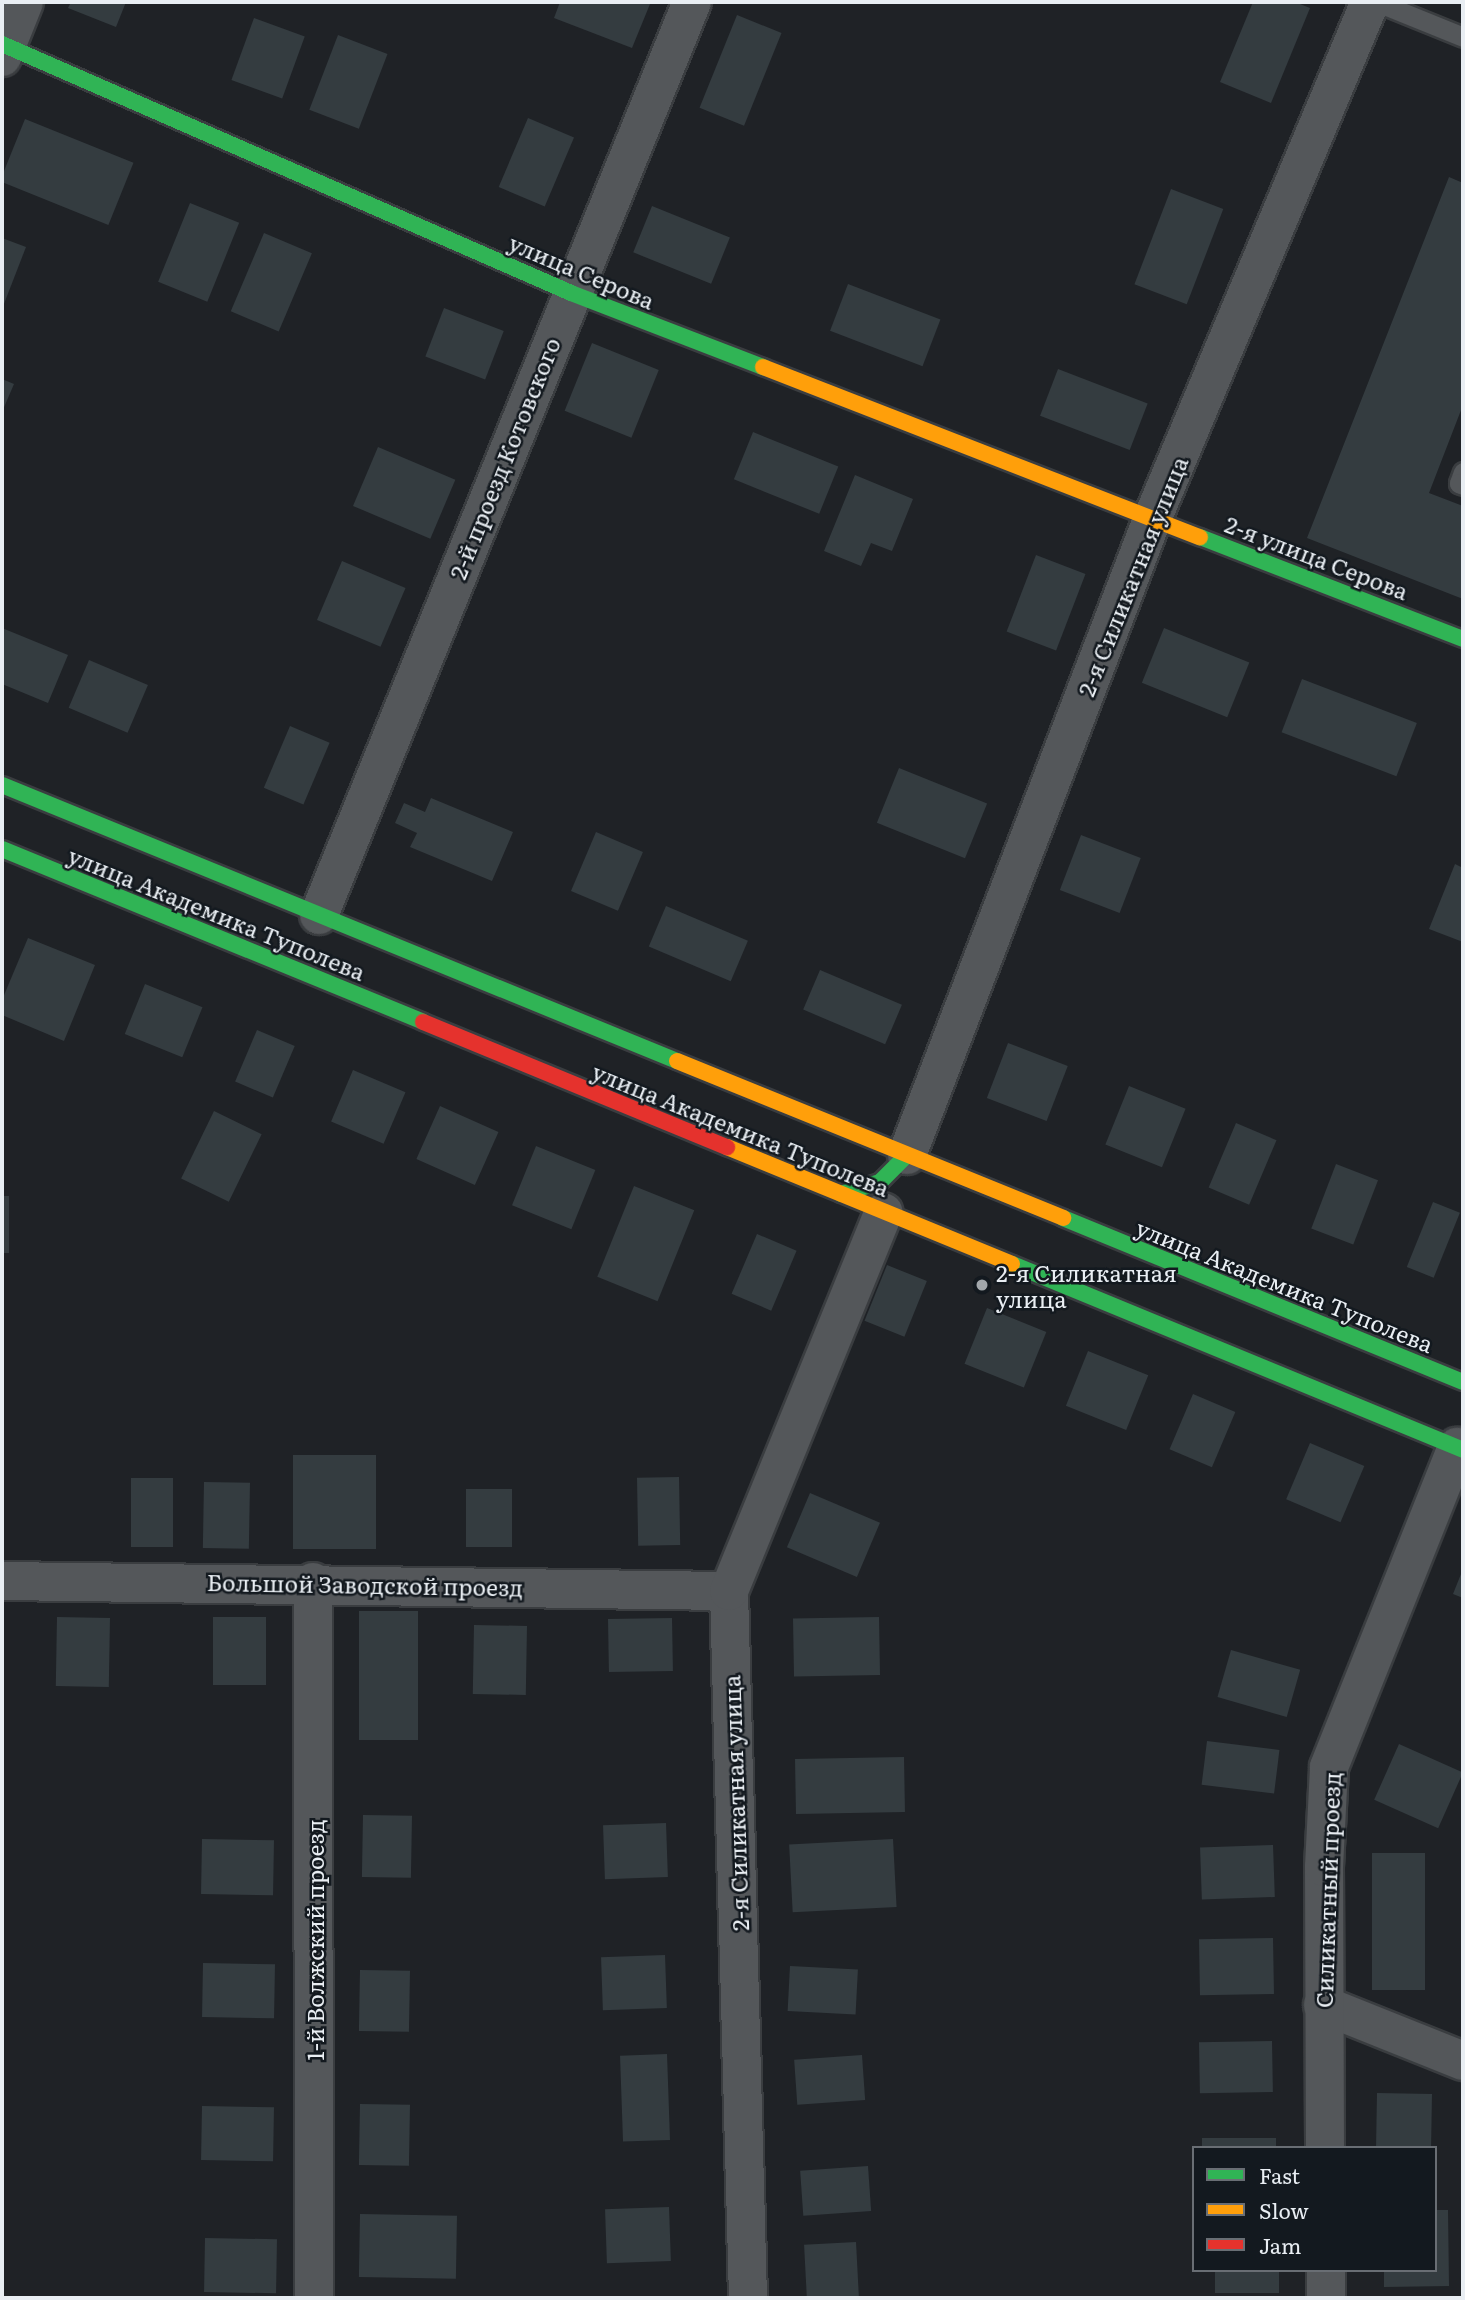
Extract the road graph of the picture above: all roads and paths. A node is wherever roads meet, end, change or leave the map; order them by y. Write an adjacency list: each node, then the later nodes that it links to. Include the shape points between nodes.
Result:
1 (24, 2): 6 (street)
2 (692, 2): 7 (street, 2-й проезд Котовского)
3 (1370, 2): 10 (street, 2-я Силикатная улица)
4 (1377, 2): 5 (lane)
5 (1463, 37)
6 (3, 49): 7 (main road, улица Серова)
7 (571, 293): 10 (main road, улица Серова); 14 (street, 2-й проезд Котовского)
8 (1463, 472): 9 (lane, via 1459,483)
9 (1463, 485)
10 (1153, 517): 11 (main road, 2-я улица Серова); 15 (street, 2-я Силикатная улица)
11 (1463, 639)
12 (2, 785): 14 (main road, улица Академика Туполева)
13 (2, 849): 17 (main road, улица Академика Туполева)
14 (319, 915): 15 (main road, улица Академика Туполева)
15 (915, 1168): 16 (main road, улица Академика Туполева); 16 (main road); 17 (main road)
16 (958, 1175): 19 (main road, улица Академика Туполева)
17 (841, 1194): 18 (main road, улица Академика Туполева)
18 (890, 1205): 20 (main road, улица Академика Туполева); 23 (street, 2-я Силикатная улица)
19 (1463, 1382)
20 (1460, 1448): 24 (street, Силикатный проезд, via 1329,1767)
21 (2, 1581): 22 (street, Большой Заводской проезд)
22 (313, 1582): 23 (street, Большой Заводской проезд); 28 (street, 1-й Волжский проезд)
23 (729, 1591): 29 (street, 2-я Силикатная улица)
24 (1323, 2005): 25 (street); 26 (street, Силикатный проезд)
25 (1463, 2061)
26 (1325, 2146)
27 (1326, 2272): 30 (street)
28 (314, 2298)
29 (748, 2298)
30 (1326, 2298)

